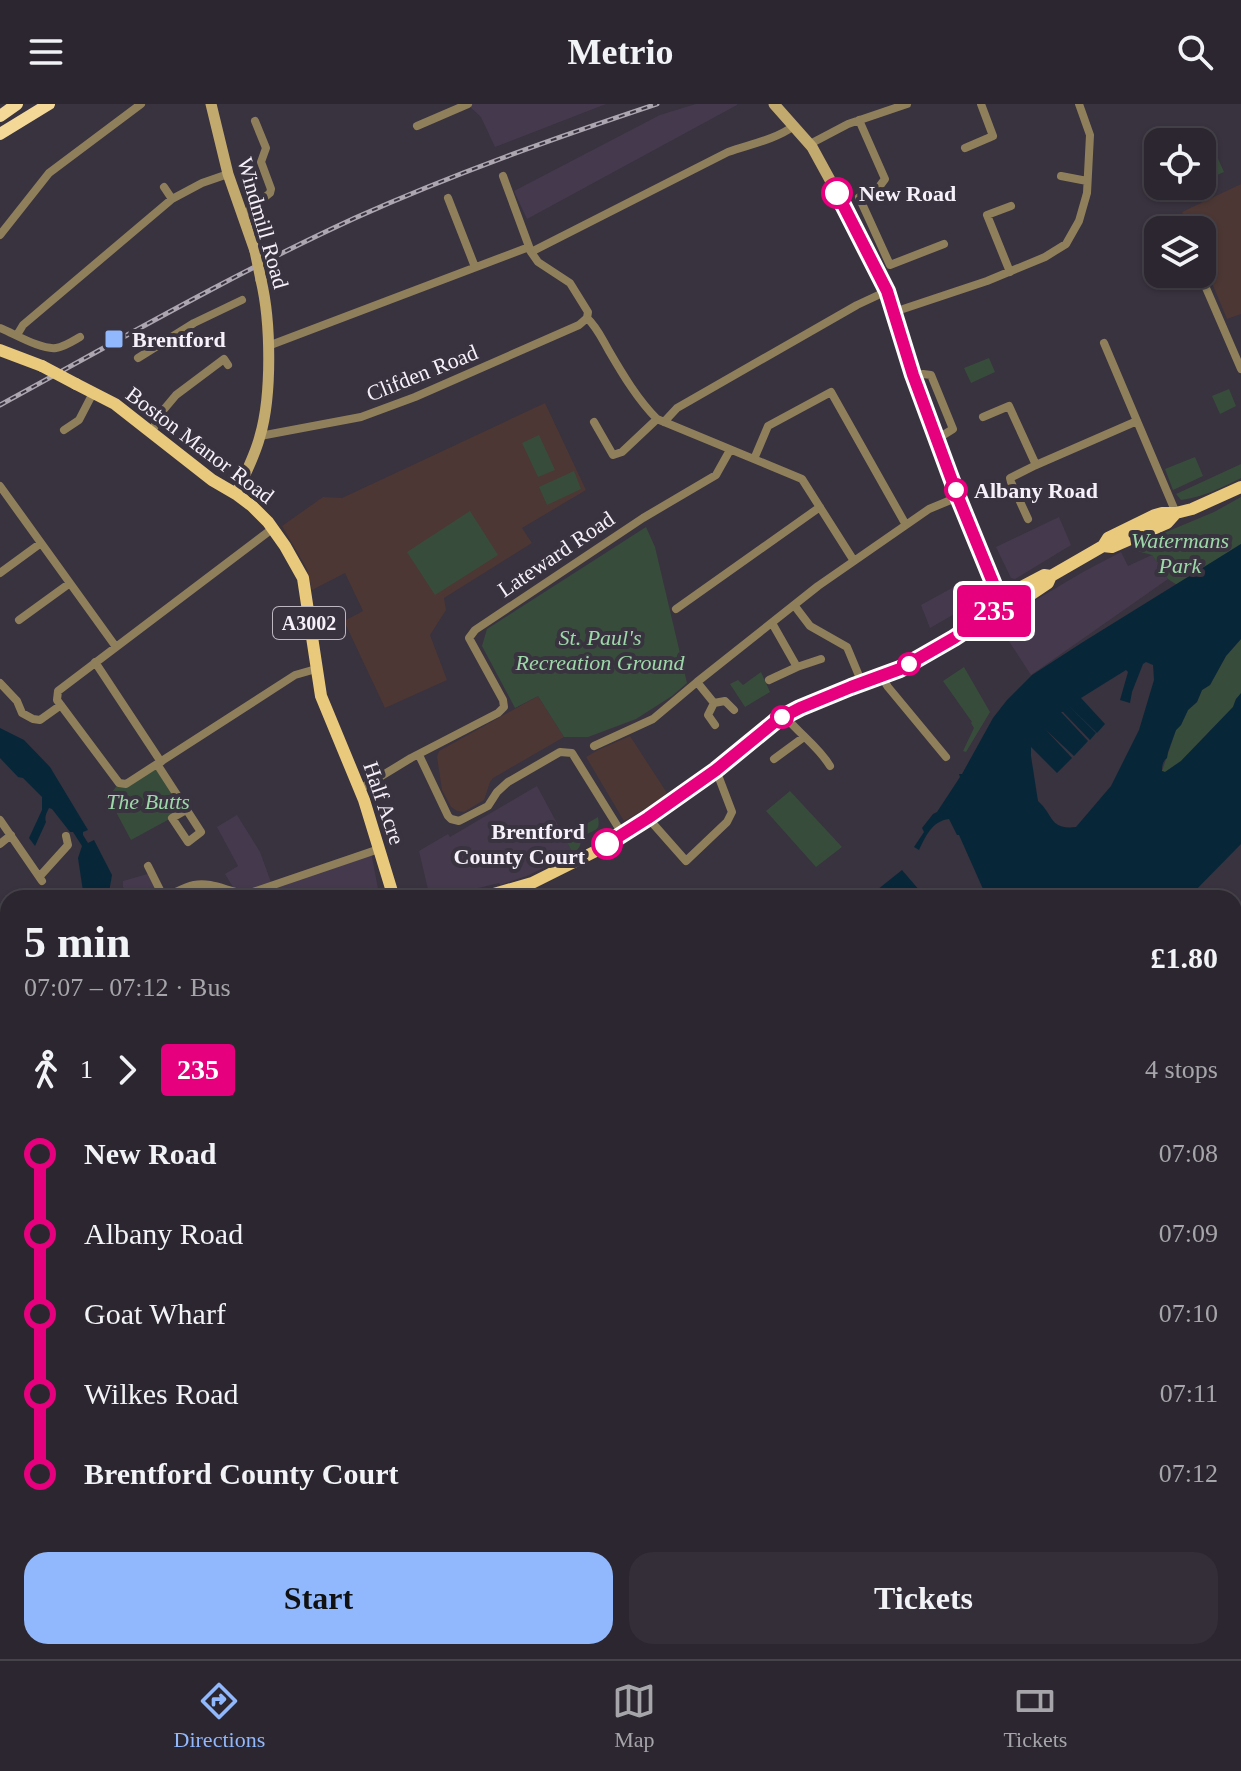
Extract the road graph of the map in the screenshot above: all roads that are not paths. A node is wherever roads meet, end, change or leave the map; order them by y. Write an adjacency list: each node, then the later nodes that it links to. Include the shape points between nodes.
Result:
1 (17, 104): 11 (highway)
2 (49, 104): 16 (highway)
3 (141, 104): 28 (street, via 49,173)
4 (211, 104): 19 (main road, Windmill Road)
5 (467, 104): 14 (street)
6 (774, 104): 15 (main road)
7 (907, 104): 10 (street)
8 (981, 104): 18 (street, via 993,136)
9 (1079, 104): 22 (street, via 1090,135)
10 (879, 108): 12 (street)
11 (0, 116)
12 (859, 120): 17 (street); 29 (street, via 885,179 859,197 890,265)
13 (255, 121): 27 (street, via 266,148 261,162 271,189)
14 (417, 126)
15 (794, 126): 17 (main road); 30 (street, via 765,142 728,152)
16 (0, 134)
17 (810, 144): 34 (main road)
18 (965, 148)
19 (228, 174): 25 (street); 27 (main road, Windmill Road)
20 (503, 176): 30 (street)
21 (1061, 176): 22 (street)
22 (1087, 181): 32 (street, via 1083,211 1071,239)
23 (164, 187): 25 (street)
24 (448, 198): 31 (street)
25 (172, 199): 39 (street)
26 (1011, 206): 32 (street, via 987,215)
27 (243, 215): 42 (main road, Windmill Road, bridge, via 261,280)
28 (0, 235)
29 (944, 244)
30 (530, 250): 31 (street); 37 (street, via 538,262 570,283)
31 (475, 267): 42 (street)
32 (1010, 272): 36 (street)
33 (1206, 288): 46 (street)
34 (887, 291): 36 (main road); 50 (street)
35 (242, 300): 44 (street)
36 (894, 312): 47 (main road)
37 (587, 318): 50 (street, via 642,402); 55 (street, Clifden Road, via 361,417)
38 (0, 328): 39 (street)
39 (17, 335): 40 (street, via 50,348)
40 (80, 337)
41 (1104, 343): 51 (street)
42 (268, 346): 55 (main road, Windmill Road)
43 (0, 350): 48 (main road, Boston Manor Road / A3002, bridge)
44 (138, 358)
45 (228, 365): 54 (street, via 224,359 176,395)
46 (1241, 369)
47 (913, 375): 56 (main road); 56 (street, via 931,375 953,429)
48 (93, 393): 53 (street, via 79,420); 54 (main road, Boston Manor Road / A3002)
49 (983, 417): 59 (street, via 1009,406)
50 (661, 421): 52 (street, via 617,455); 57 (street)
51 (1137, 421): 59 (street); 65 (street)
52 (594, 422)
53 (64, 430)
54 (151, 432): 62 (main road, Boston Manor Road / A3002)
55 (260, 436): 62 (main road, Windmill Road)
56 (937, 439): 63 (main road)
57 (730, 450): 58 (street); 99 (street, Lateward Road, via 716,475 471,634 502,709)
58 (754, 459): 64 (street, via 802,479); 67 (street, via 768,426 831,392)
59 (1036, 465): 66 (street, via 1010,478)
60 (0, 486): 69 (street)
61 (1241, 487): 65 (main road)
62 (236, 494): 68 (main road, Boston Manor Road / A3002)
63 (958, 497): 67 (street); 74 (main road)
64 (820, 507): 70 (street); 77 (street)
65 (1176, 513): 72 (main road, via 1155,515 1108,538)
66 (1028, 519)
67 (906, 525): 70 (street)
68 (272, 529): 81 (street); 85 (main road, Boston Manor Road / A3002, via 303,578)
69 (41, 543): 71 (street); 73 (street)
70 (854, 561): 76 (street)
71 (0, 573)
72 (1051, 576): 74 (main road, via 1040,576); 75 (main road)
73 (70, 583): 79 (street); 81 (street)
74 (1003, 600): 75 (main road); 78 (main road)
75 (1017, 604): 78 (main road)
76 (794, 605): 80 (street); 90 (street, via 810,626 847,647)
77 (676, 609)
78 (993, 612): 86 (main road)
79 (19, 620)
80 (772, 623): 84 (street); 88 (street)
81 (116, 647): 83 (street)
82 (821, 659): 84 (street)
83 (95, 662): 92 (street, via 58,691); 102 (street)
84 (797, 667): 87 (street)
85 (316, 669): 95 (main road, Boston Manor Road / A3002); 102 (street, via 295,675)
86 (881, 676): 90 (main road); 100 (street)
87 (769, 680)
88 (697, 682): 91 (street); 98 (street, via 653,719)
89 (0, 683): 92 (street, via 22,713 33,719 40,720)
90 (862, 683): 94 (main road)
91 (714, 703): 93 (street, via 725,701); 96 (street, via 708,715)
92 (61, 705): 102 (street, via 122,785)
93 (734, 710)
94 (785, 716): 97 (street); 104 (main road)
95 (332, 723): 105 (main road, Half Acre / A3002)
96 (715, 725)
97 (804, 737): 101 (street); 103 (street)
98 (594, 746)
99 (419, 755): 105 (street); 110 (street, via 448,816 456,821 484,809 505,784 553,756 572,753)
100 (946, 757)
101 (774, 759)
102 (159, 763): 106 (street)
103 (830, 766)
104 (716, 770): 107 (main road); 107 (street, via 732,812 686,861)
105 (360, 789): 113 (main road, Half Acre / A3002)
106 (186, 810)
107 (648, 818): 110 (main road)
108 (0, 820): 109 (street)
109 (11, 835): 111 (street, via 41,878 68,845); 112 (street)
110 (623, 835): 120 (main road)
111 (66, 836)
112 (0, 844)
113 (379, 849): 118 (street); 119 (main road, Half Acre / A3002)
114 (148, 866): 115 (street)
115 (160, 890)
116 (182, 890): 117 (street, via 206,885)
117 (223, 890)
118 (259, 890)
119 (392, 890)
120 (508, 890)

